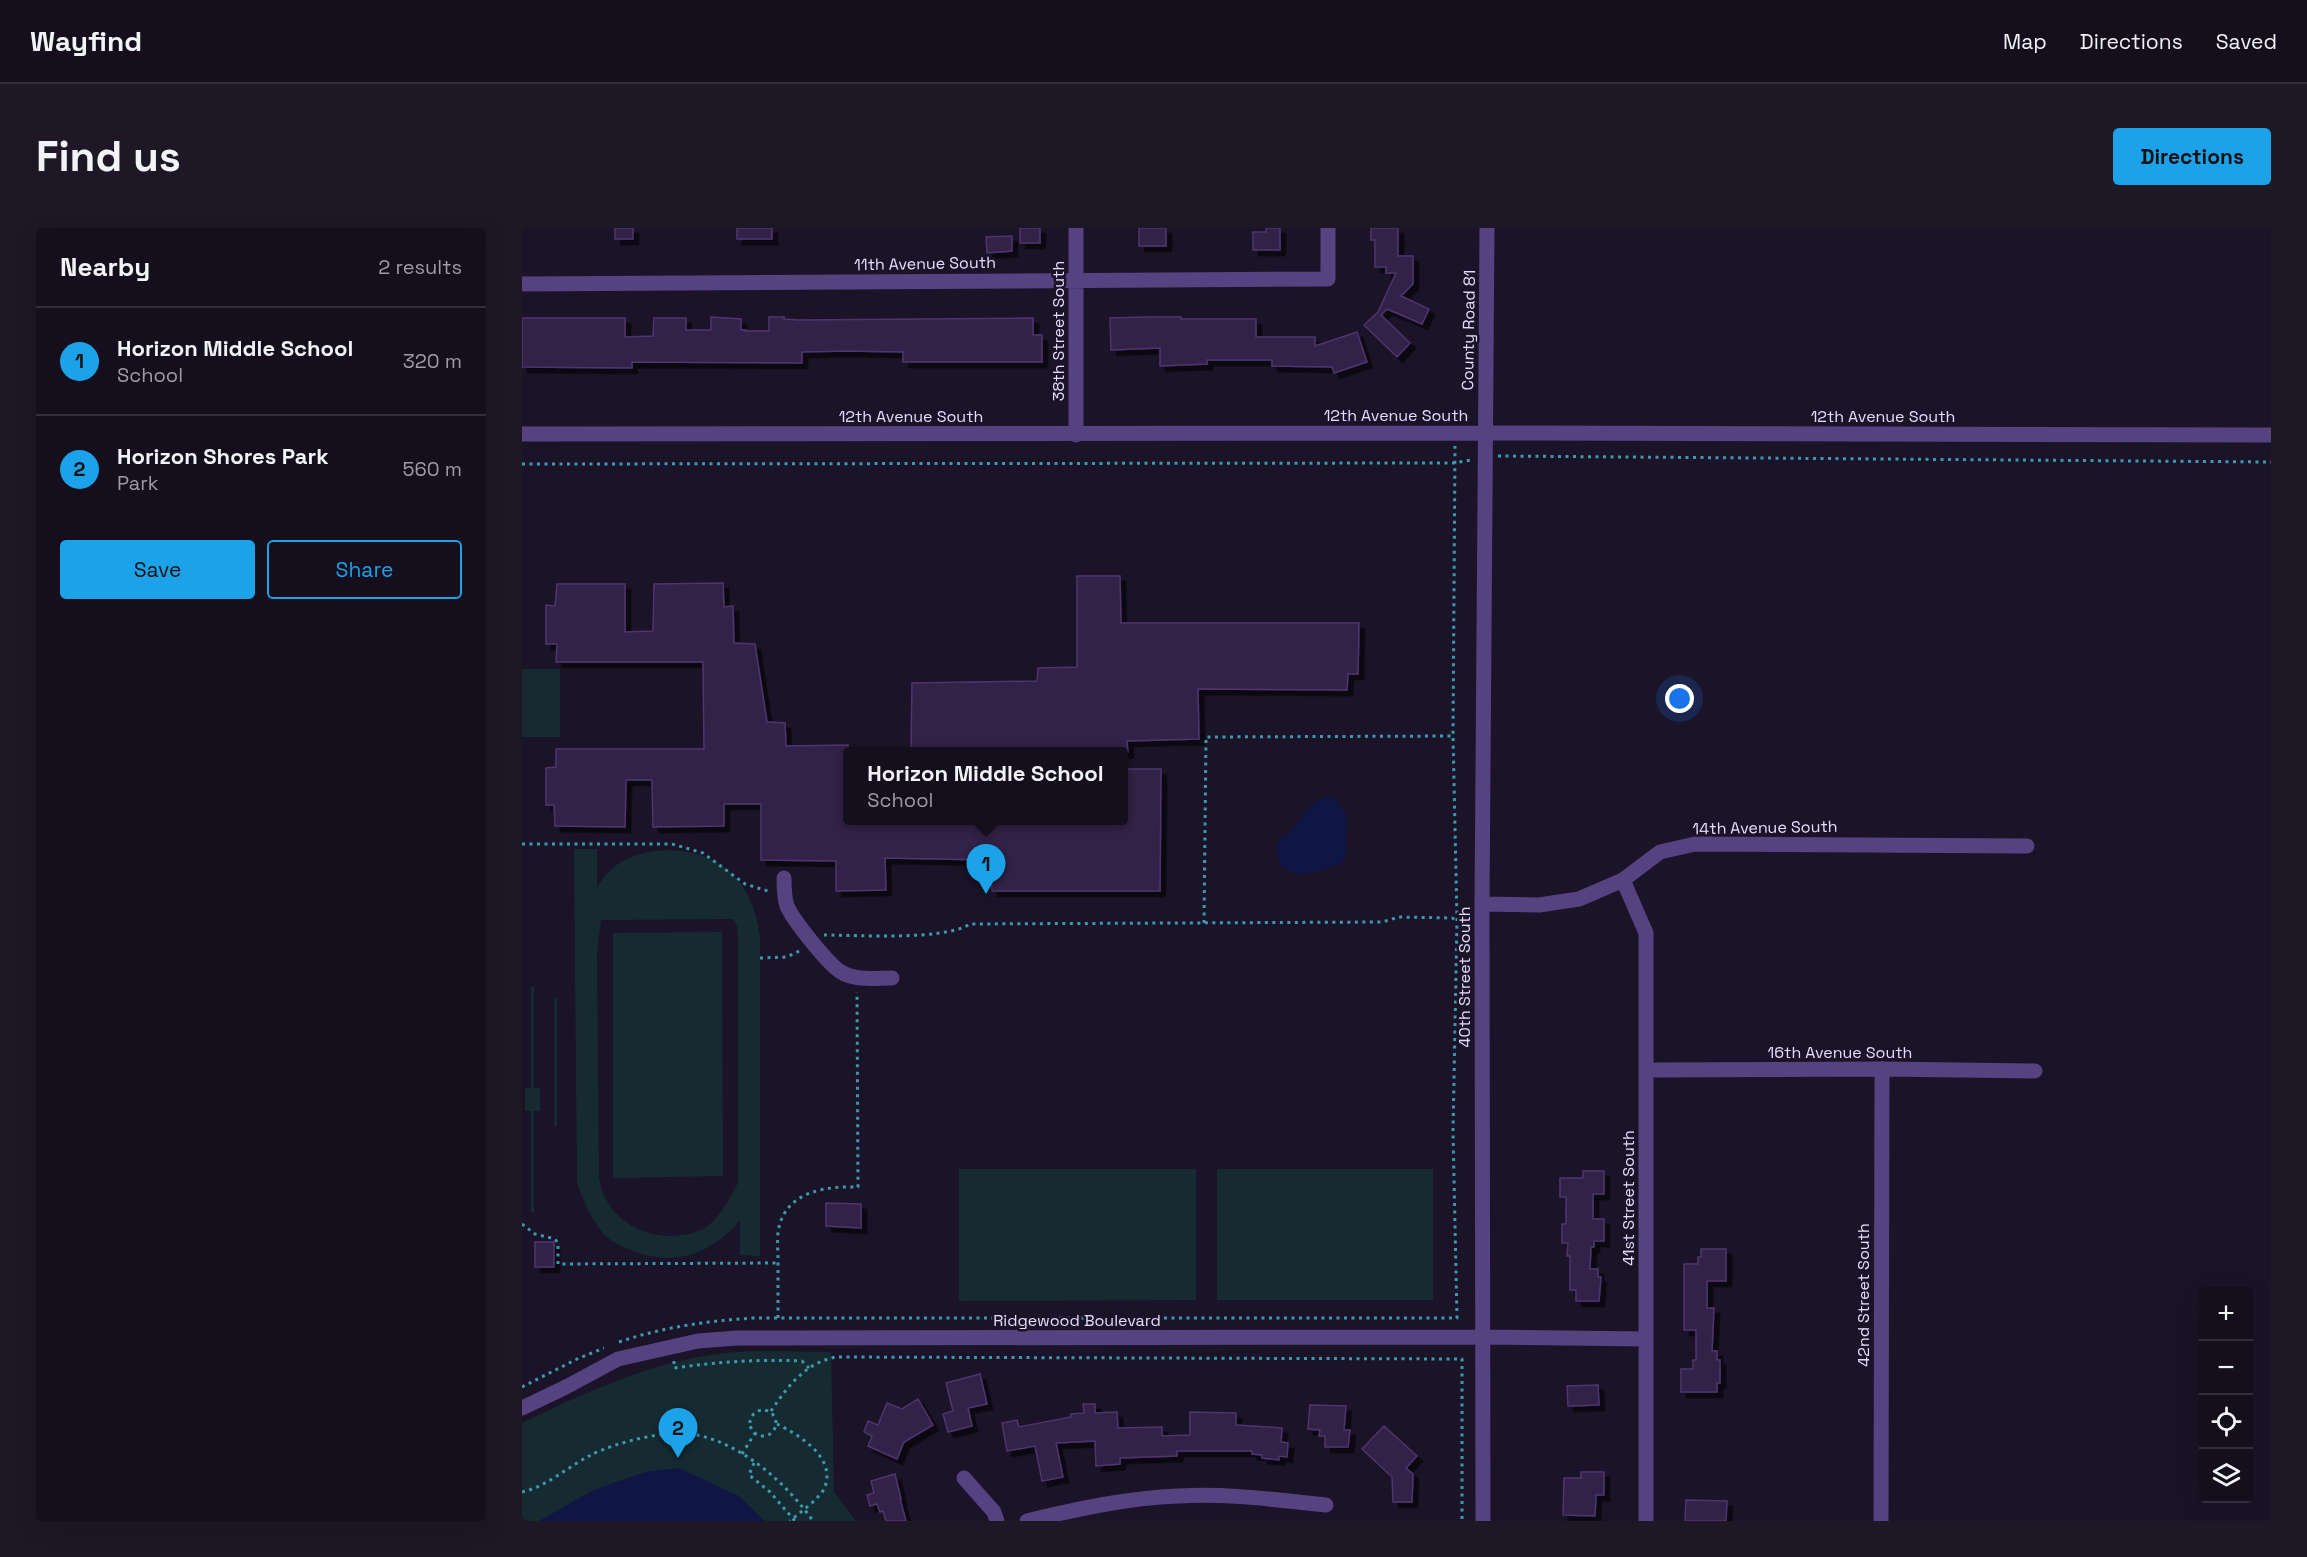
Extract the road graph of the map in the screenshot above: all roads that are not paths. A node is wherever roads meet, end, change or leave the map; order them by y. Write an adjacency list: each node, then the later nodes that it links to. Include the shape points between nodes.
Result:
1 (1076, 228): 4 (street, 38th Street South)
2 (1328, 228): 4 (street, 11th Avenue South, via 1328,279)
3 (1487, 228): 6 (street, County Road 81)
4 (1075, 280): 5 (street, 11th Avenue South); 8 (street, 38th Street South)
5 (522, 284)
6 (1485, 433): 8 (street, 12th Avenue South); 9 (street, 12th Avenue South); 13 (street, 40th Street South)
7 (522, 434): 8 (street, 12th Avenue South)
8 (1076, 435)
9 (2271, 435)
10 (2027, 846): 11 (street, 14th Avenue South, via 1695,844 1660,852)
11 (1623, 880): 13 (street, 14th Avenue South, via 1579,899); 16 (street, 41st Street South, via 1646,933)
12 (784, 885): 14 (street, via 791,913 840,971 857,978)
13 (1482, 904): 18 (street, 40th Street South)
14 (892, 978)
15 (1882, 1069): 16 (street, 16th Avenue South); 17 (street, 16th Avenue South); 27 (street, 42nd Street South)
16 (1646, 1071): 19 (street, 41st Street South)
17 (2035, 1071)
18 (1484, 1337): 19 (street, Ridgewood Boulevard); 20 (street, Ridgewood Boulevard, via 737,1338 698,1341 618,1359); 25 (street, 40th Street South)
19 (1646, 1339): 26 (street, 41st Street South)
20 (522, 1408)
21 (964, 1478): 23 (street, via 994,1512)
22 (1326, 1505): 24 (street, via 1178,1496 1128,1500)
23 (997, 1521)
24 (1027, 1521)
25 (1483, 1521)
26 (1646, 1521)
27 (1881, 1521)

